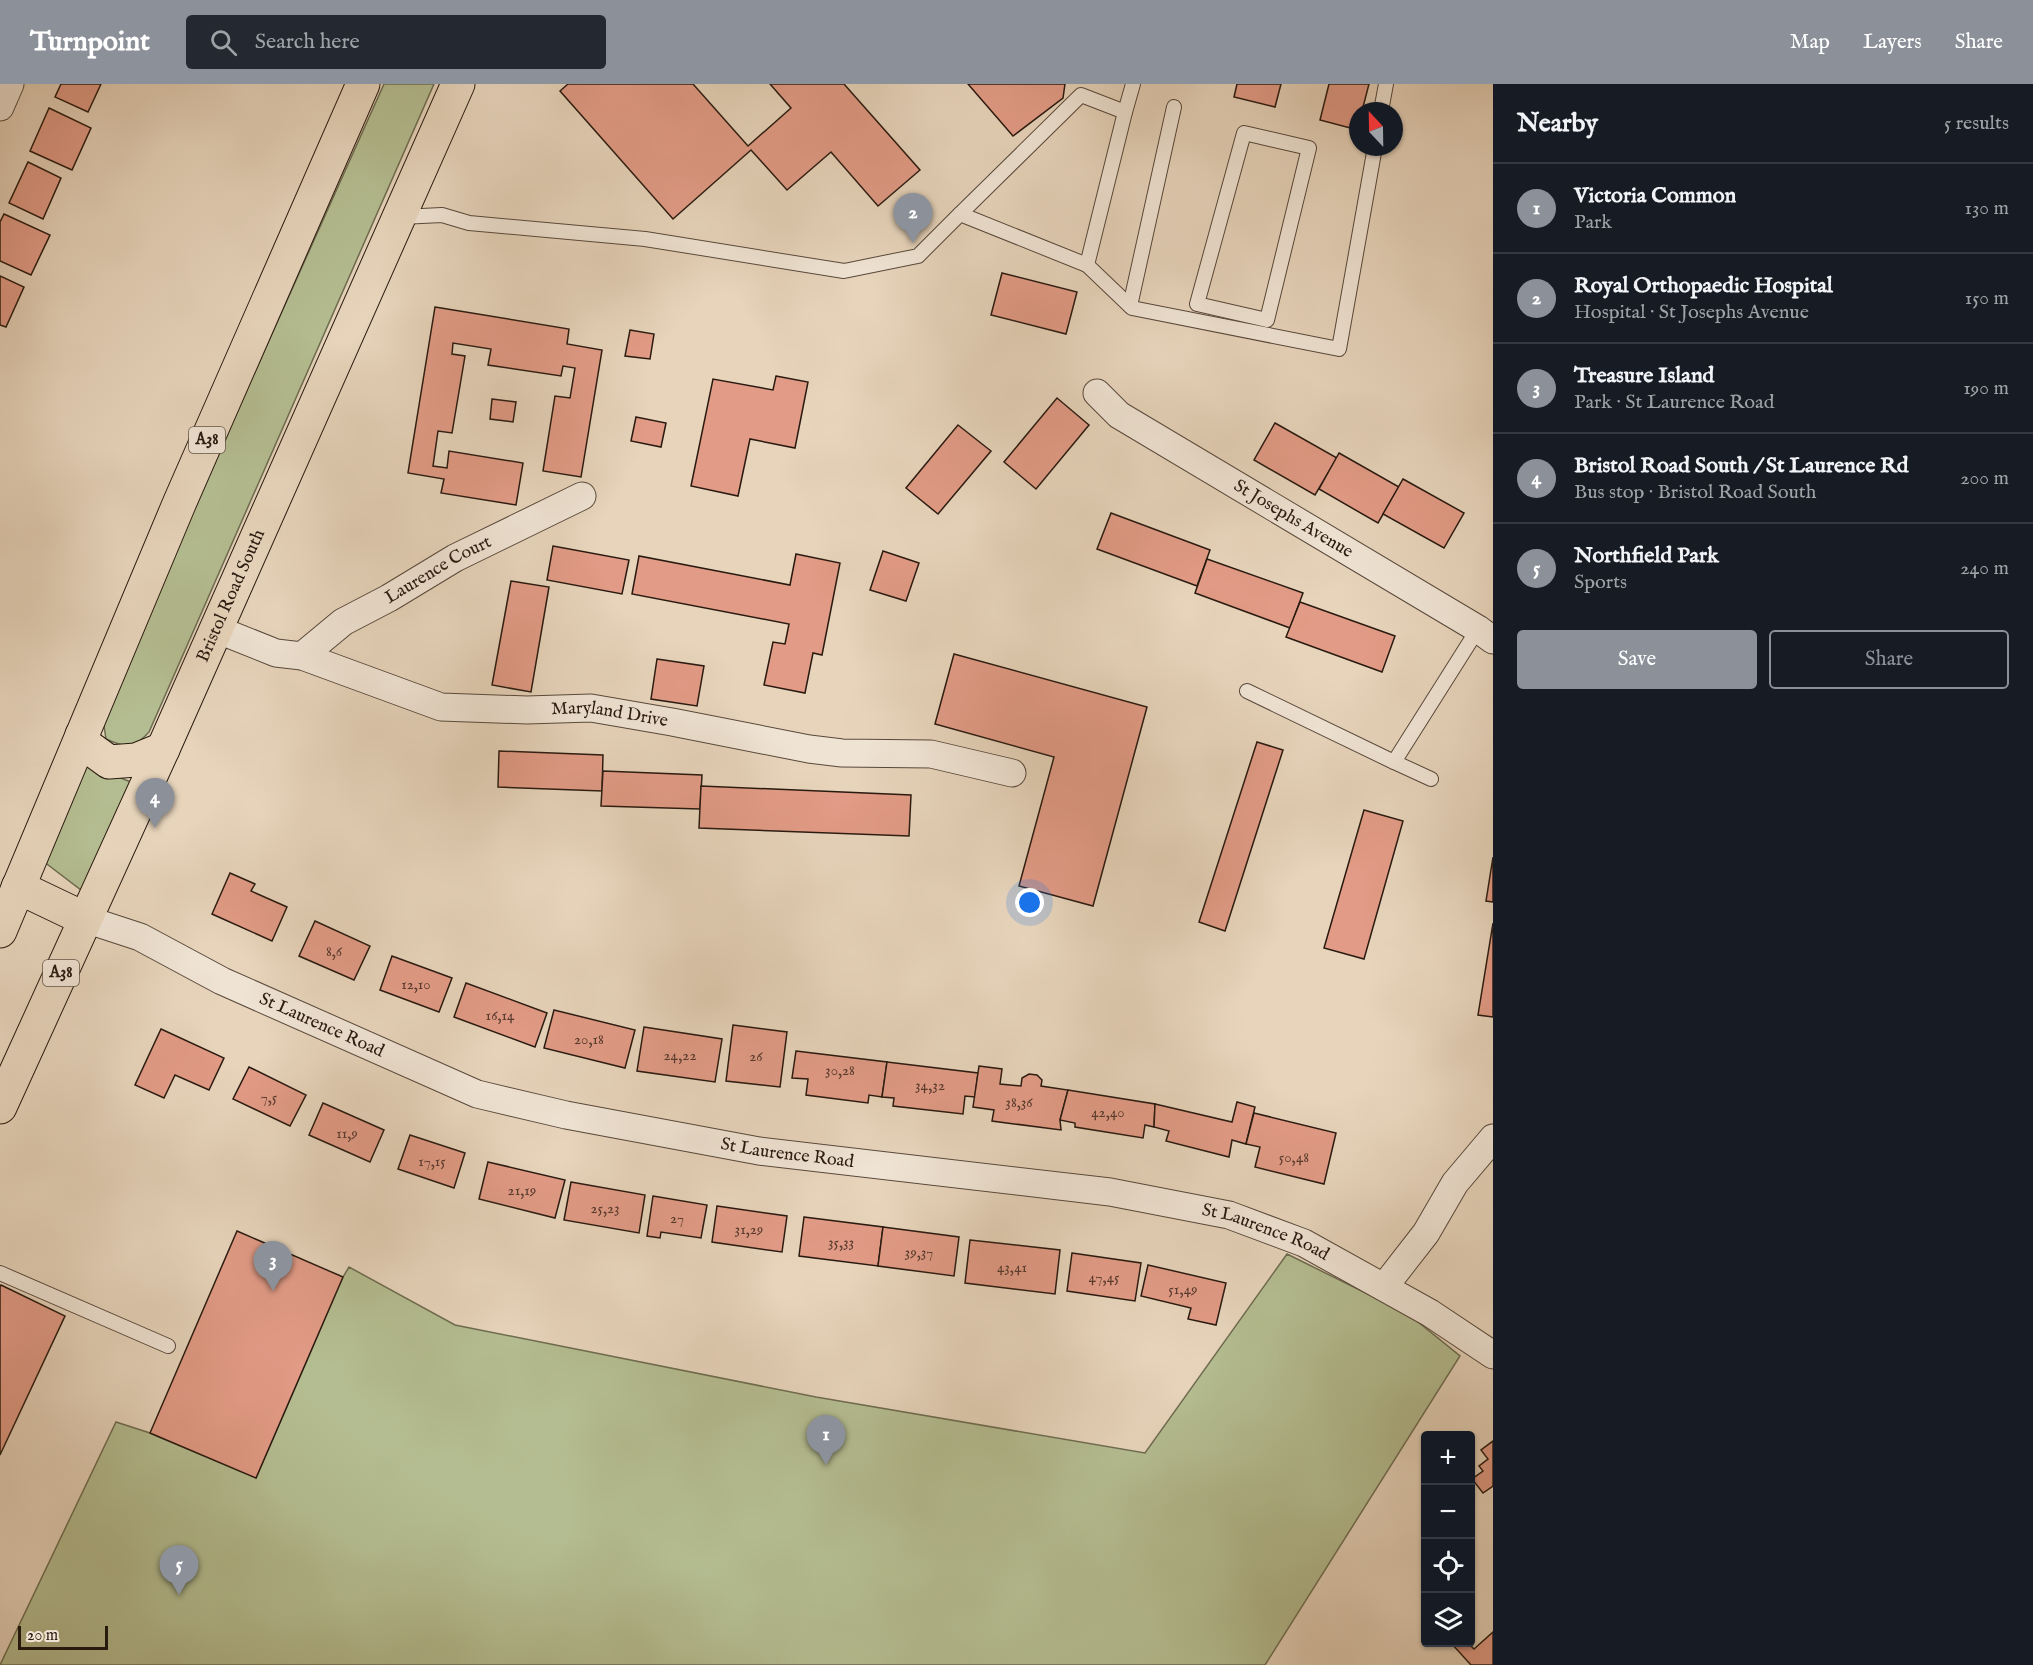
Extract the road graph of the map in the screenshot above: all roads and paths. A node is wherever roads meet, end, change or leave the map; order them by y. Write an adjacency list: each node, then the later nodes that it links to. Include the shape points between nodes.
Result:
1 (10, 84): 7 (street)
2 (363, 84): 23 (highway, A38)
3 (458, 84): 12 (highway, Bristol Road South / A38)
4 (1133, 84): 9 (lane)
5 (1386, 84): 6 (lane)
6 (1383, 102)
7 (0, 107)
8 (1174, 107): 15 (lane)
9 (1125, 112): 11 (lane, via 1081,95); 13 (lane, via 1099,243)
10 (1373, 156): 16 (lane, via 1339,349)
11 (960, 214): 12 (lane, via 918,256 844,271 645,239 469,223 442,215); 13 (lane)
12 (401, 217): 19 (highway, Bristol Road South / A38)
13 (1088, 265): 15 (lane)
14 (1197, 304): 14 (lane, via 1244,133 1310,147 1267,320); 16 (lane)
15 (1130, 306): 16 (lane)
16 (1193, 320)
17 (1097, 393): 20 (street, St Josephs Avenue, via 1119,415)
18 (582, 496): 21 (street, Laurence Court, via 455,558 344,622)
19 (216, 629): 21 (street, Maryland Drive, via 276,653); 24 (highway, Bristol Road South / A38)
20 (1486, 634): 25 (lane)
21 (302, 656): 26 (street, Maryland Drive, via 441,707 591,708 809,749 931,754)
22 (1247, 691): 25 (lane)
23 (82, 735): 24 (highway, via 87,746 109,762 136,760); 28 (highway, A38)
24 (163, 749): 29 (highway, Bristol Road South / A38)
25 (1394, 762): 27 (lane)
26 (1012, 773)
27 (1431, 779)
28 (18, 886): 29 (highway); 30 (highway, A38)
29 (85, 920): 31 (highway, Bristol Road South / A38); 34 (street, St Laurence Road, via 140,937 222,981 477,1094 759,1151 1110,1192 1229,1215 1304,1244)
30 (0, 931)
31 (0, 1107)
32 (1493, 1138): 34 (street, via 1455,1183 1426,1233)
33 (0, 1273): 35 (lane)
34 (1384, 1287): 36 (street, St Laurence Road)
35 (168, 1346)
36 (1493, 1355)

